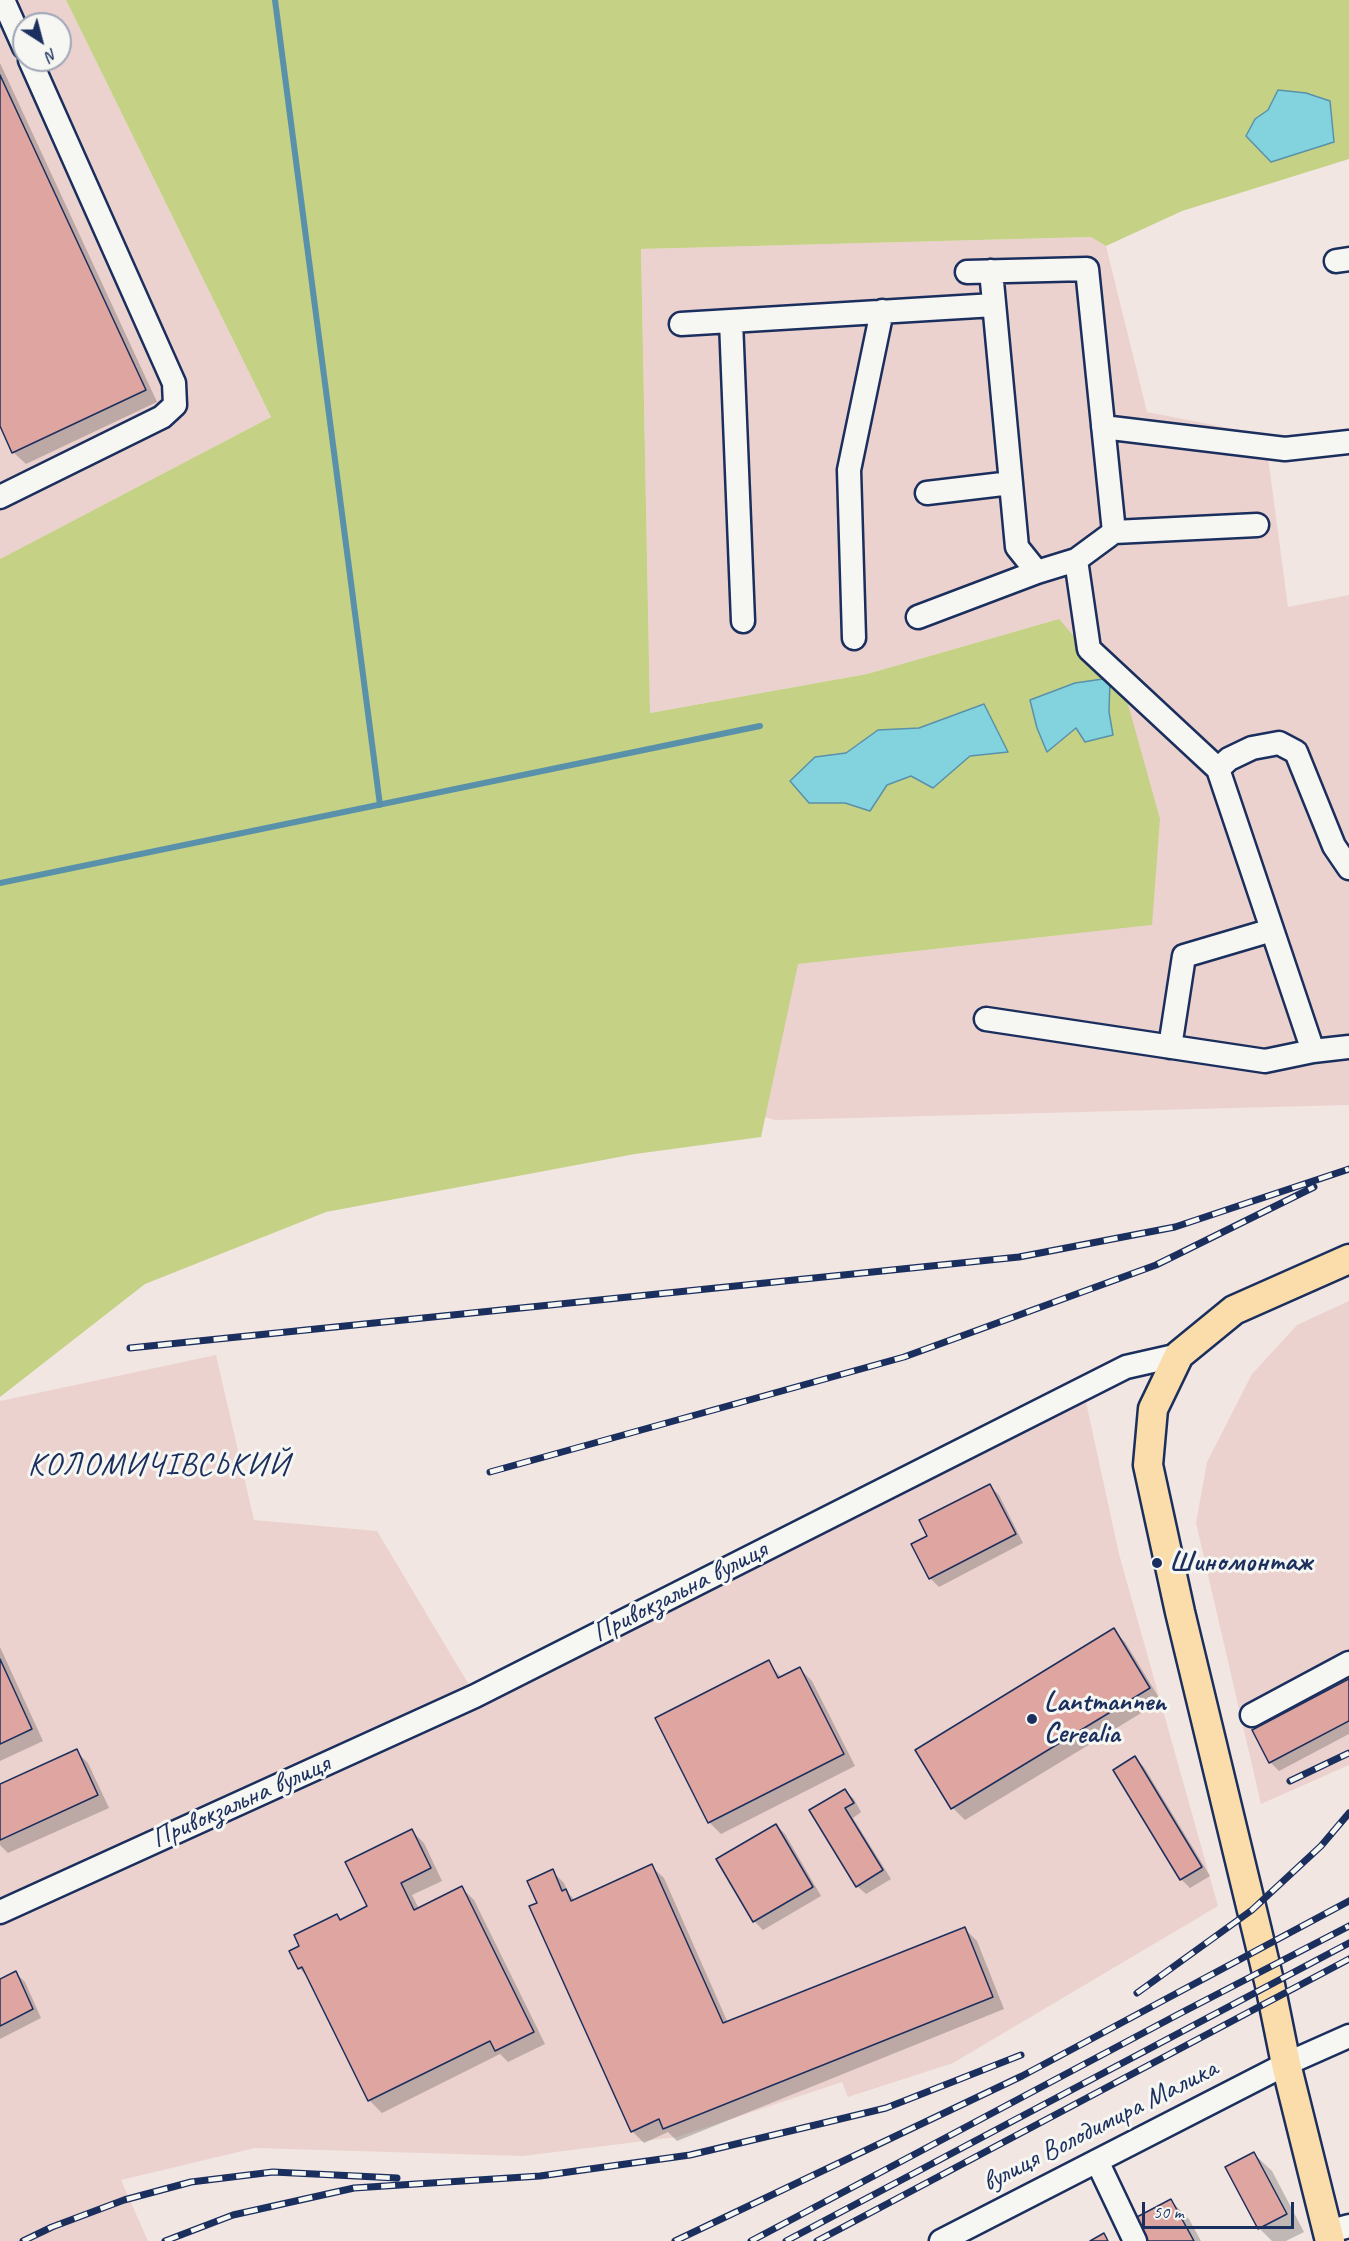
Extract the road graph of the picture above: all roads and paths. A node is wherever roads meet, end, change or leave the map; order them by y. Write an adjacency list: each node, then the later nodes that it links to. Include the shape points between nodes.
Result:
1 (3, 0): 2 (street)
2 (12, 20)
3 (35, 72): 14 (street, via 174,383 176,405 162,417)
4 (967, 272): 5 (street)
5 (991, 272): 6 (street); 10 (street, via 1087,269)
6 (994, 304): 7 (street); 12 (street)
7 (882, 311): 8 (street); 21 (street, via 849,470)
8 (731, 321): 9 (street); 20 (street)
9 (681, 324)
10 (1103, 427): 11 (street, via 1285,449); 16 (street)
11 (1349, 442)
12 (1011, 483): 13 (street); 18 (street, via 1017,547)
13 (927, 493)
14 (0, 497)
15 (1257, 525): 16 (street)
16 (1114, 532): 17 (street)
17 (1076, 560): 18 (street); 22 (street, via 1089,649)
18 (1037, 572): 19 (street)
19 (918, 617)
20 (743, 621)
21 (854, 638)
22 (1218, 768): 23 (street, via 1252,748 1279,743 1296,752 1334,846); 24 (street)
23 (1349, 868)
24 (1272, 930): 26 (street, via 1184,956); 28 (street)
25 (986, 1019): 26 (street)
26 (1170, 1047): 28 (street, via 1265,1062)
27 (1349, 1047): 28 (street)
28 (1313, 1051)
29 (1349, 1259): 30 (main road, Привокзальна вулиця, via 1234,1310)
30 (1179, 1355): 33 (street, Привокзальна вулиця, via 1126,1367 475,1696); 35 (main road, via 1153,1409 1148,1465)
31 (1349, 1663): 32 (street)
32 (1252, 1715)
33 (0, 1912)
34 (1349, 2036): 35 (street, вулиця Володимира Малика)
35 (1286, 2064): 36 (street, вулиця Володимира Малика); 37 (main road)
36 (1097, 2161): 38 (street, вулиця Володимира Малика); 39 (street)
37 (1335, 2233)
38 (941, 2241)
39 (1135, 2241)

